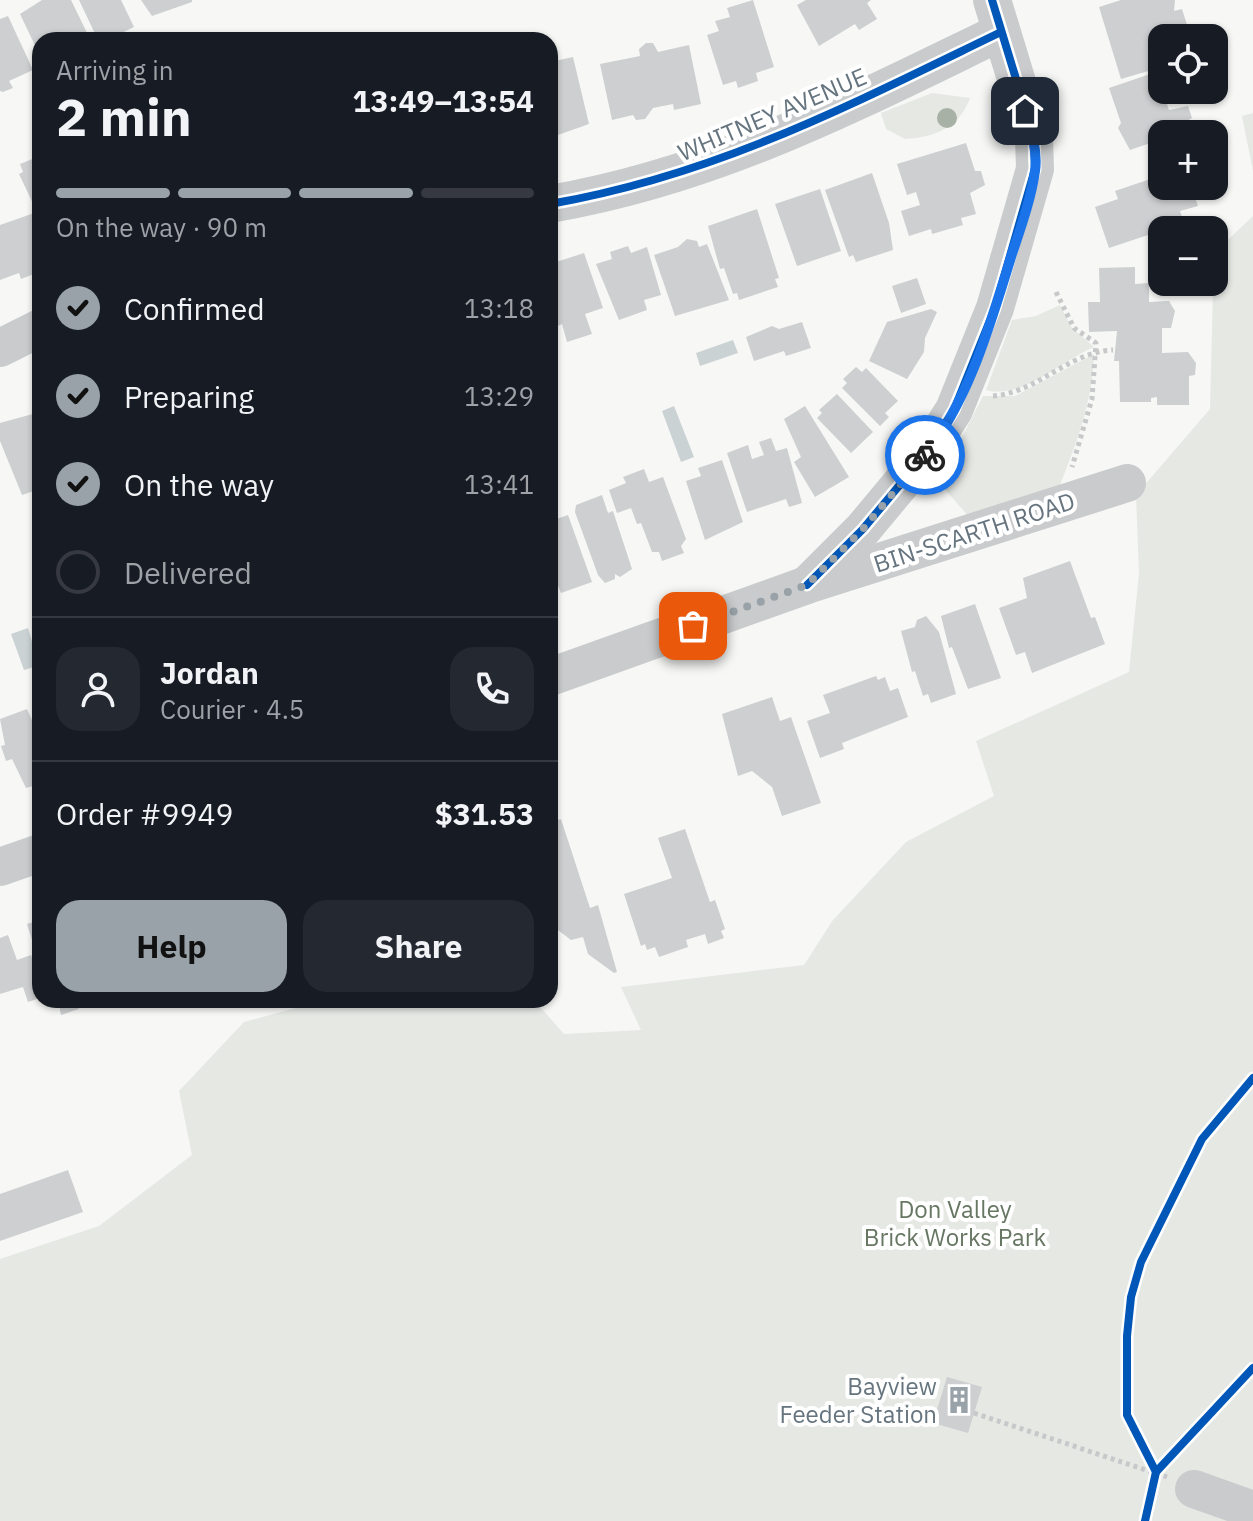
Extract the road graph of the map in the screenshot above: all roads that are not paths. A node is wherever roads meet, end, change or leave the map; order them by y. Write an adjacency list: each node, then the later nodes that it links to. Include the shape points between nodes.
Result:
1 (996, 16): 2 (street, WHITNEY AVENUE, via 826,118 688,172); 6 (street, via 1034,138 1035,169 995,308 954,410 928,451 863,529)
2 (558, 203)
3 (32, 332): 4 (street)
4 (0, 348)
5 (1127, 483): 6 (street, BIN-SCARTH ROAD)
6 (807, 585): 7 (street, BIN-SCARTH ROAD)
7 (558, 674)
8 (32, 856): 9 (street)
9 (0, 867)
10 (1194, 1489): 11 (street)
11 (1253, 1510)

